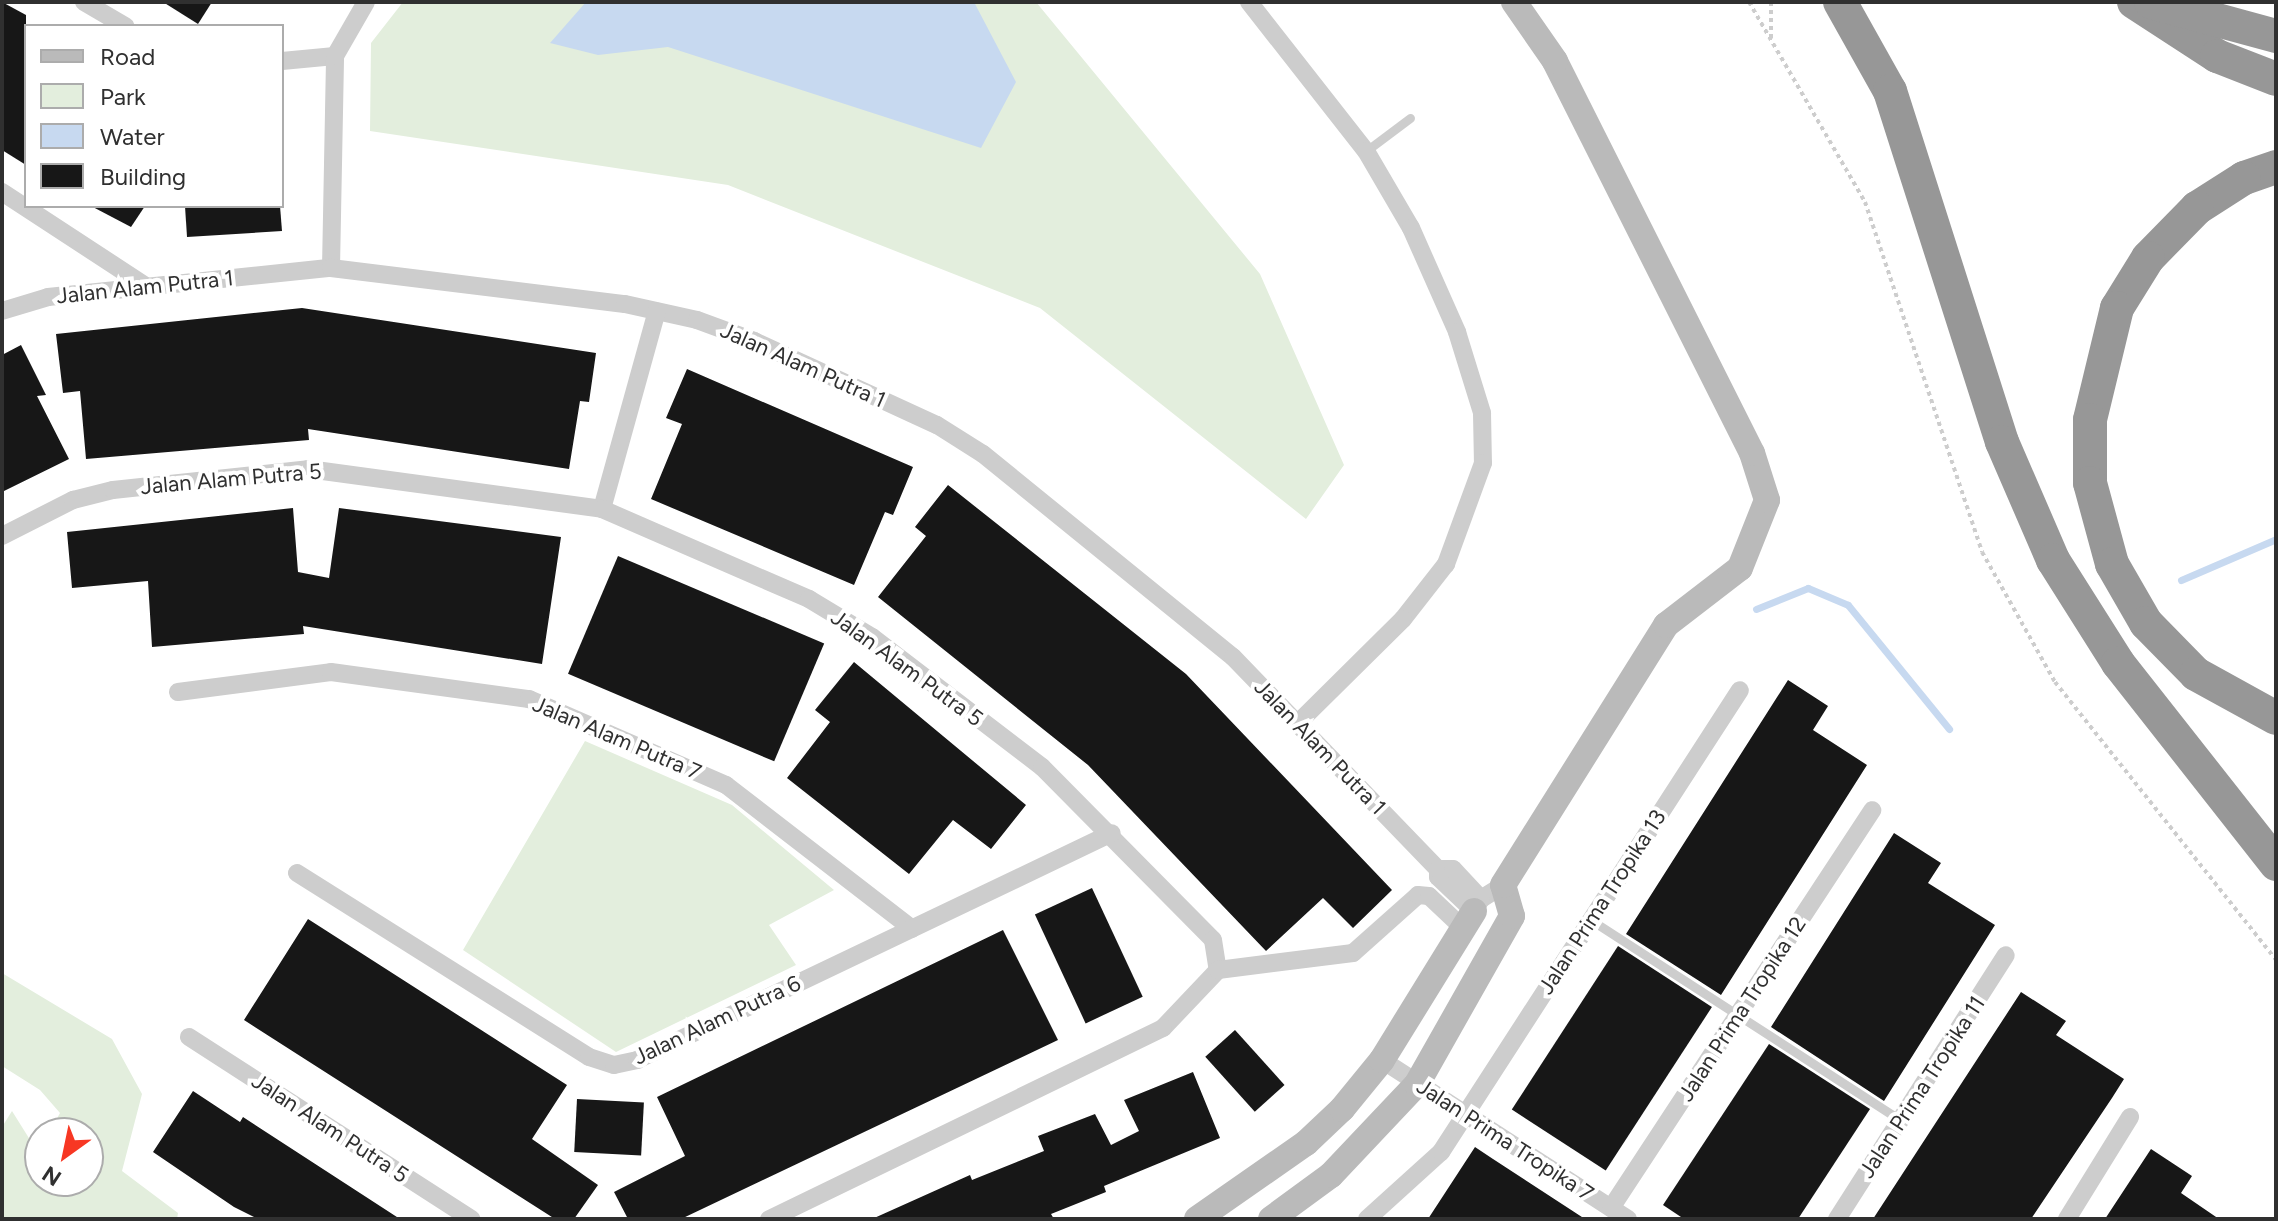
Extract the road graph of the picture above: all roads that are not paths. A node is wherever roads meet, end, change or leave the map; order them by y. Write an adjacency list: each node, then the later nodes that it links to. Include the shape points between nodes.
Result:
1 (84, 2): 8 (street)
2 (366, 2): 10 (street)
3 (1249, 2): 14 (street)
4 (1514, 2): 33 (street, via 1555,61 1752,453 1767,500 1740,568 1666,625)
5 (1840, 2): 31 (highway, via 1890,91 2002,442 2053,560 2118,663)
6 (2134, 2): 12 (highway, via 2217,56)
7 (2151, 2): 9 (highway)
8 (122, 24)
9 (2276, 36)
10 (335, 56): 11 (street); 19 (street)
11 (284, 61)
12 (2276, 79)
13 (1410, 118): 14 (lane)
14 (1366, 151): 28 (street, via 1411,228 1457,332 1482,413 1483,463 1446,564 1403,619)
15 (2276, 167): 27 (highway, via 2244,178 2197,208 2148,258 2117,308 2090,420 2090,483 2112,564 2146,623 2196,674)
16 (2, 192): 17 (street)
17 (24, 206)
18 (26, 208): 20 (street)
19 (331, 268): 20 (street, Jalan Alam Putra 1); 22 (street, Jalan Alam Putra 1)
20 (147, 287): 21 (street, Jalan Alam Putra 1, via 48,297)
21 (2, 311)
22 (657, 311): 23 (street); 28 (street, Jalan Alam Putra 1, via 754,341 962,441 1199,625)
23 (602, 509): 24 (street, Jalan Alam Putra 5, via 308,469 113,490 73,500); 30 (street, Jalan Alam Putra 5, via 809,599 872,637 1042,767)
24 (2, 536)
25 (1740, 690): 34 (street, Jalan Prima Tropika 13)
26 (178, 692): 35 (street, Jalan Alam Putra 7, via 331,672 529,699 726,785)
27 (2276, 718)
28 (1298, 723): 33 (street, Jalan Alam Putra 1, via 1438,869 1438,877)
29 (1872, 810): 38 (street, Jalan Prima Tropika 12)
30 (1112, 833): 35 (street, Jalan Alam Putra 6); 37 (street, Jalan Alam Putra 5, via 1213,940)
31 (2276, 864)
32 (297, 873): 35 (street, Jalan Alam Putra 6, via 589,1057 614,1065 637,1060)
33 (1480, 906): 37 (street, via 1418,895 1353,953); 40 (street); 41 (street, via 1512,916)
34 (1590, 919): 38 (lane); 42 (street, Jalan Prima Tropika 13)
35 (912, 929)
36 (2006, 955): 44 (street, Jalan Prima Tropika 11)
37 (1218, 970): 47 (street, via 1184,1011 1153,1034)
38 (1738, 1015): 44 (lane); 45 (street, Jalan Prima Tropika 12)
39 (189, 1037): 46 (street, Jalan Alam Putra 5)
40 (1382, 1060): 41 (street, Jalan Prima Tropika 7); 48 (street, via 1306,1143)
41 (1417, 1084): 42 (street, Jalan Prima Tropika 7); 49 (street, via 1331,1175)
42 (1466, 1115): 45 (street, Jalan Prima Tropika 7); 50 (street, Jalan Prima Tropika 13, via 1441,1152)
43 (2130, 1117): 53 (street)
44 (1900, 1120): 52 (street, Jalan Prima Tropika 11)
45 (1611, 1208): 51 (street, Jalan Prima Tropika 7)
46 (471, 1219)
47 (769, 1219)
48 (1197, 1219)
49 (1271, 1219)
50 (1367, 1219)
51 (1628, 1219)
52 (1837, 1219)
53 (2067, 1219)

